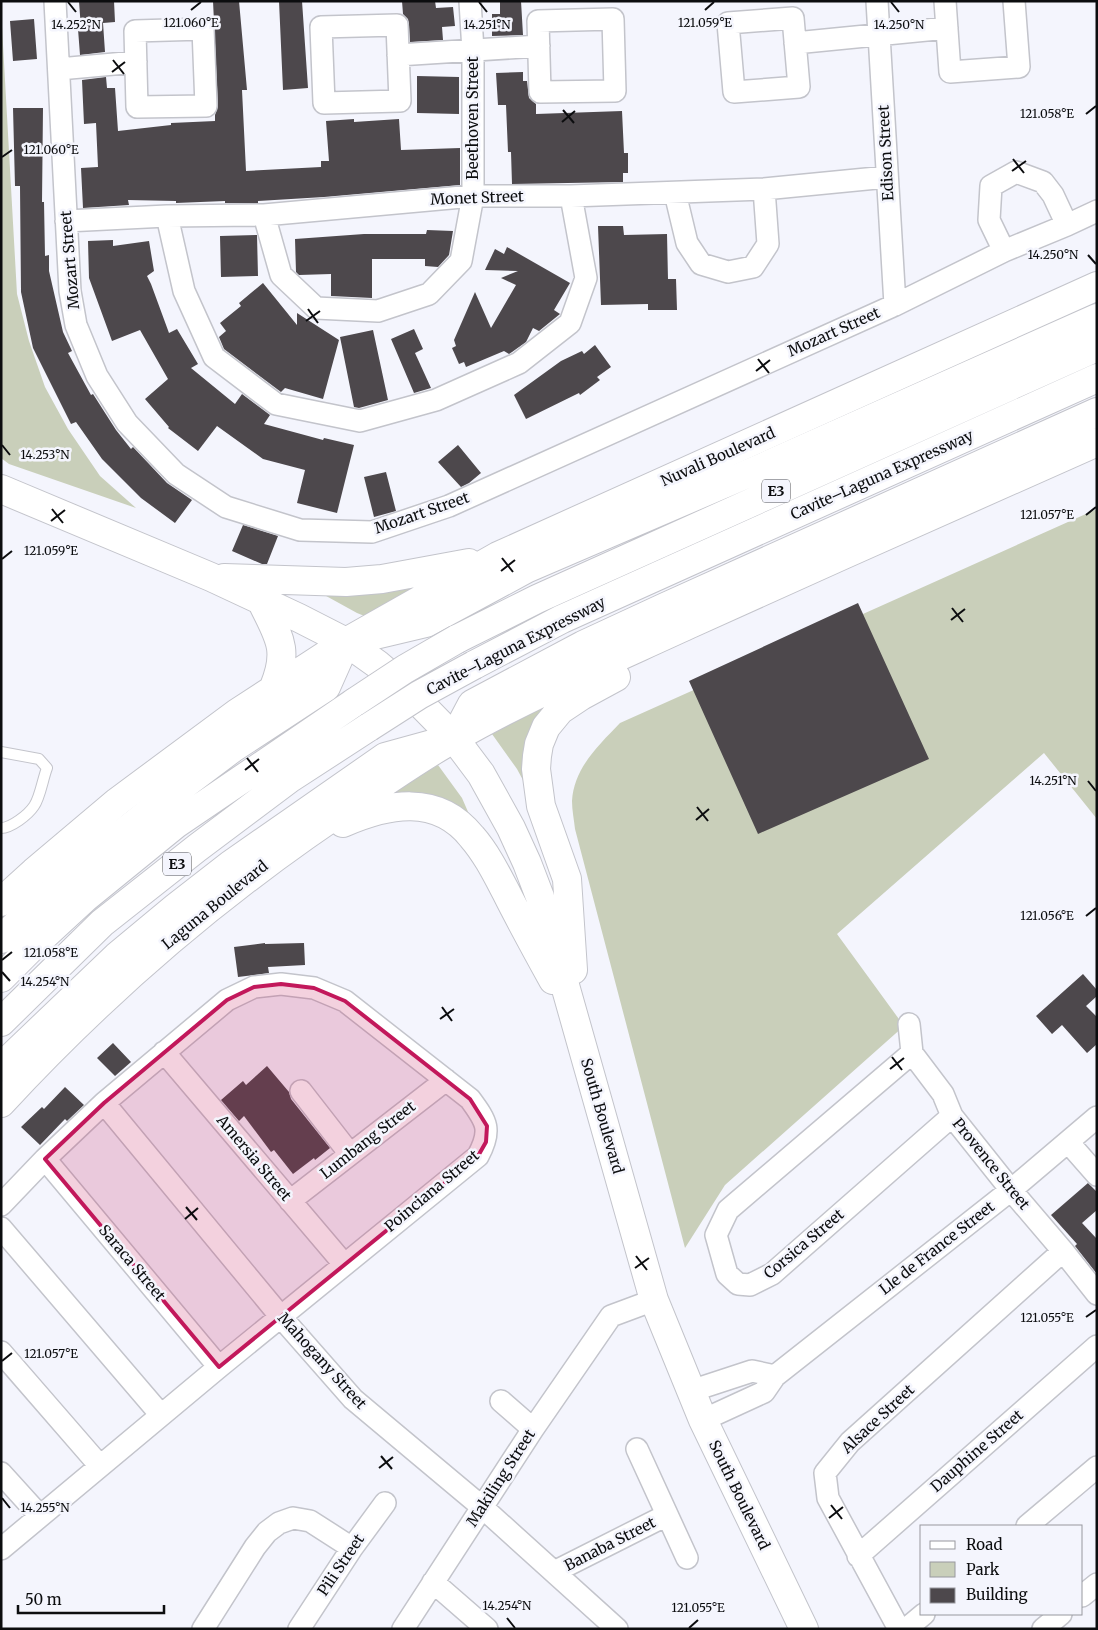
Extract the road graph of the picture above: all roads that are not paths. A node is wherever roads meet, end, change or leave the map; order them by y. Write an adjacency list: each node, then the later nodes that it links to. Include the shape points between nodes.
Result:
1 (55, 1): 13 (street, Mozart Street)
2 (470, 1): 10 (street, Beethoven Street)
3 (877, 1): 7 (street, Edison Street)
4 (945, 1): 6 (street)
5 (1014, 1): 6 (street, via 1019,67 950,72)
6 (947, 28): 7 (street)
7 (879, 35): 8 (street); 14 (street, Edison Street)
8 (796, 43): 8 (street, via 793,18 728,23 734,92 799,87)
9 (538, 46): 9 (street, via 540,92 615,91 613,19 538,21); 10 (street)
10 (473, 51): 11 (street); 17 (street, Beethoven Street)
11 (398, 55): 11 (street, via 397,25 321,27 324,103 400,101)
12 (136, 62): 12 (street, via 137,107 206,106 204,29 135,31); 13 (street)
13 (59, 69): 22 (street, Mozart Street)
14 (887, 177): 15 (street, Monet Street); 26 (street, Edison Street)
15 (764, 190): 16 (street, Monet Street); 16 (street, via 768,244 754,267 728,272 701,264 687,243)
16 (675, 193): 18 (street, Monet Street)
17 (473, 196): 18 (street, Monet Street); 20 (street, Monet Street); 20 (street, Beethoven Street, via 461,261 429,294 378,311 316,308 281,275)
18 (571, 196): 21 (street, via 586,278 570,323 519,363 436,400 360,421 276,404 214,356 184,291)
19 (1097, 211): 23 (street, Mozart Street)
20 (264, 215): 21 (street, Monet Street)
21 (167, 216): 22 (street, Monet Street)
22 (66, 221): 26 (street, Mozart Street, via 70,291 76,325 97,376 127,423 176,474 226,507 300,530 372,532 450,506)
23 (1067, 225): 24 (street, Mozart Street); 24 (street, via 1043,182 1016,172 991,186 989,220)
24 (1004, 251): 26 (street, Mozart Street)
25 (1097, 286): 33 (main road, Nuvali Boulevard)
26 (895, 305)
27 (1097, 318): 37 (main road, via 526,569 426,623)
28 (1097, 347): 45 (main road, Cavite–Laguna Expressway / E3, bridge, via 536,599 457,639 405,669 176,824 85,898)
29 (1097, 378): 46 (main road, Cavite–Laguna Expressway / E3, bridge, via 562,619 419,696 289,780 197,848 102,923)
30 (1097, 412): 39 (main road, via 583,646 472,704)
31 (1097, 442): 35 (main road)
32 (3, 487): 34 (main road, South Boulevard)
33 (498, 556): 34 (main road, via 452,568 346,582); 37 (main road, Nuvali Boulevard)
34 (211, 577): 36 (main road, South Boulevard)
35 (744, 599): 39 (main road, via 578,675); 47 (main road, via 672,651 567,704 542,736 537,756 538,787 541,806 567,879)
36 (261, 600): 37 (main road, South Boulevard); 38 (main road, via 282,650 281,671)
37 (346, 642): 38 (main road); 39 (main road, South Boulevard, via 405,688); 44 (main road, via 326,687 185,784 108,845)
38 (274, 688): 43 (main road, via 117,802)
39 (454, 738): 42 (main road, Laguna Boulevard); 47 (main road, South Boulevard, via 490,789 528,863); 51 (main road, via 385,757 237,860 117,956)
40 (1, 752): 41 (lane, via 39,759 47,768 34,806 16,823)
41 (1, 828)
42 (288, 848): 47 (main road, via 358,816 384,808 422,807 448,816 460,824 481,848); 54 (main road, Laguna Boulevard, via 212,907 112,993)
43 (1, 902)
44 (1, 939)
45 (1, 978)
46 (1, 1022)
47 (576, 1024): 69 (main road, South Boulevard)
48 (908, 1024): 50 (street, Provence Street)
49 (164, 1052): 52 (street, Poinciana Street, via 227,1000 254,987 281,984 314,988 345,1001); 55 (street, Poinciana Street); 63 (street, Amersia Street)
50 (912, 1053): 56 (street, Provence Street, via 943,1094); 56 (street, Corsica Street, via 728,1210 716,1235 727,1274 738,1284 750,1285 772,1274)
51 (1, 1067)
52 (446, 1080): 59 (street, Lumbang Street); 67 (street, Poinciana Street, via 470,1099 480,1112 487,1126 486,1142 478,1156)
53 (301, 1091): 59 (street)
54 (1, 1103)
55 (104, 1103): 60 (street, Poinciana Street); 70 (street, Mahogany Street)
56 (952, 1116): 62 (street, Provence Street)
57 (1097, 1118): 58 (street, Lle de France Street)
58 (1068, 1142): 61 (street); 62 (street, Lle de France Street)
59 (350, 1154): 63 (street, Lumbang Street)
60 (45, 1159): 64 (street, Poinciana Street); 73 (street, Saraca Street)
61 (1097, 1175)
62 (1011, 1190): 66 (street, Provence Street); 74 (street, Lle de France Street)
63 (290, 1201): 67 (street, Amersia Street)
64 (1, 1205)
65 (1, 1228): 77 (street)
66 (1063, 1250): 68 (street, Provence Street); 91 (street, Alsace Street, via 850,1442 825,1473 828,1498)
67 (344, 1264): 70 (street, Poinciana Street)
68 (1097, 1294)
69 (656, 1305): 75 (main road, South Boulevard); 79 (street, Makiling Street, via 601,1330)
70 (281, 1317): 73 (street, Poinciana Street); 85 (street, Mahogany Street, via 353,1398)
71 (1097, 1346): 91 (street, Dauphine Street)
72 (1, 1352): 81 (street)
73 (219, 1367): 77 (street, Poinciana Street)
74 (775, 1376): 75 (street, via 752,1371); 78 (street, Lle de France Street, via 764,1392)
75 (691, 1391): 78 (main road, South Boulevard)
76 (500, 1401): 79 (street)
77 (161, 1415): 81 (street, Poinciana Street)
78 (703, 1420): 104 (main road, South Boulevard)
79 (532, 1429): 85 (street, Makiling Street)
80 (637, 1449): 86 (street, Banaba Street)
81 (100, 1466): 87 (street, Poinciana Street)
82 (1097, 1467): 88 (street)
83 (1, 1473): 87 (street)
84 (385, 1503): 89 (street, Pili Street)
85 (482, 1507): 93 (street, Mahogany Street); 94 (street, Makiling Street)
86 (667, 1515): 92 (street, Banaba Street); 93 (street, Banaba Street)
87 (40, 1516): 90 (street, Poinciana Street)
88 (1028, 1525)
89 (352, 1548): 99 (street, via 310,1521 293,1518 279,1523 255,1547); 100 (street, Pili Street)
90 (1, 1549)
91 (858, 1556): 105 (street, Alsace Street)
92 (687, 1558)
93 (554, 1572): 103 (street, Mahogany Street)
94 (432, 1582): 101 (street, Makiling Street); 102 (street)
95 (1097, 1584): 96 (street)
96 (1083, 1595)
97 (923, 1615): 106 (street)
98 (1060, 1615): 107 (street)
99 (204, 1629)
100 (299, 1629)
101 (403, 1629)
102 (487, 1629)
103 (616, 1629)
104 (804, 1629)
105 (899, 1629)
106 (906, 1629)
107 (1043, 1629)

